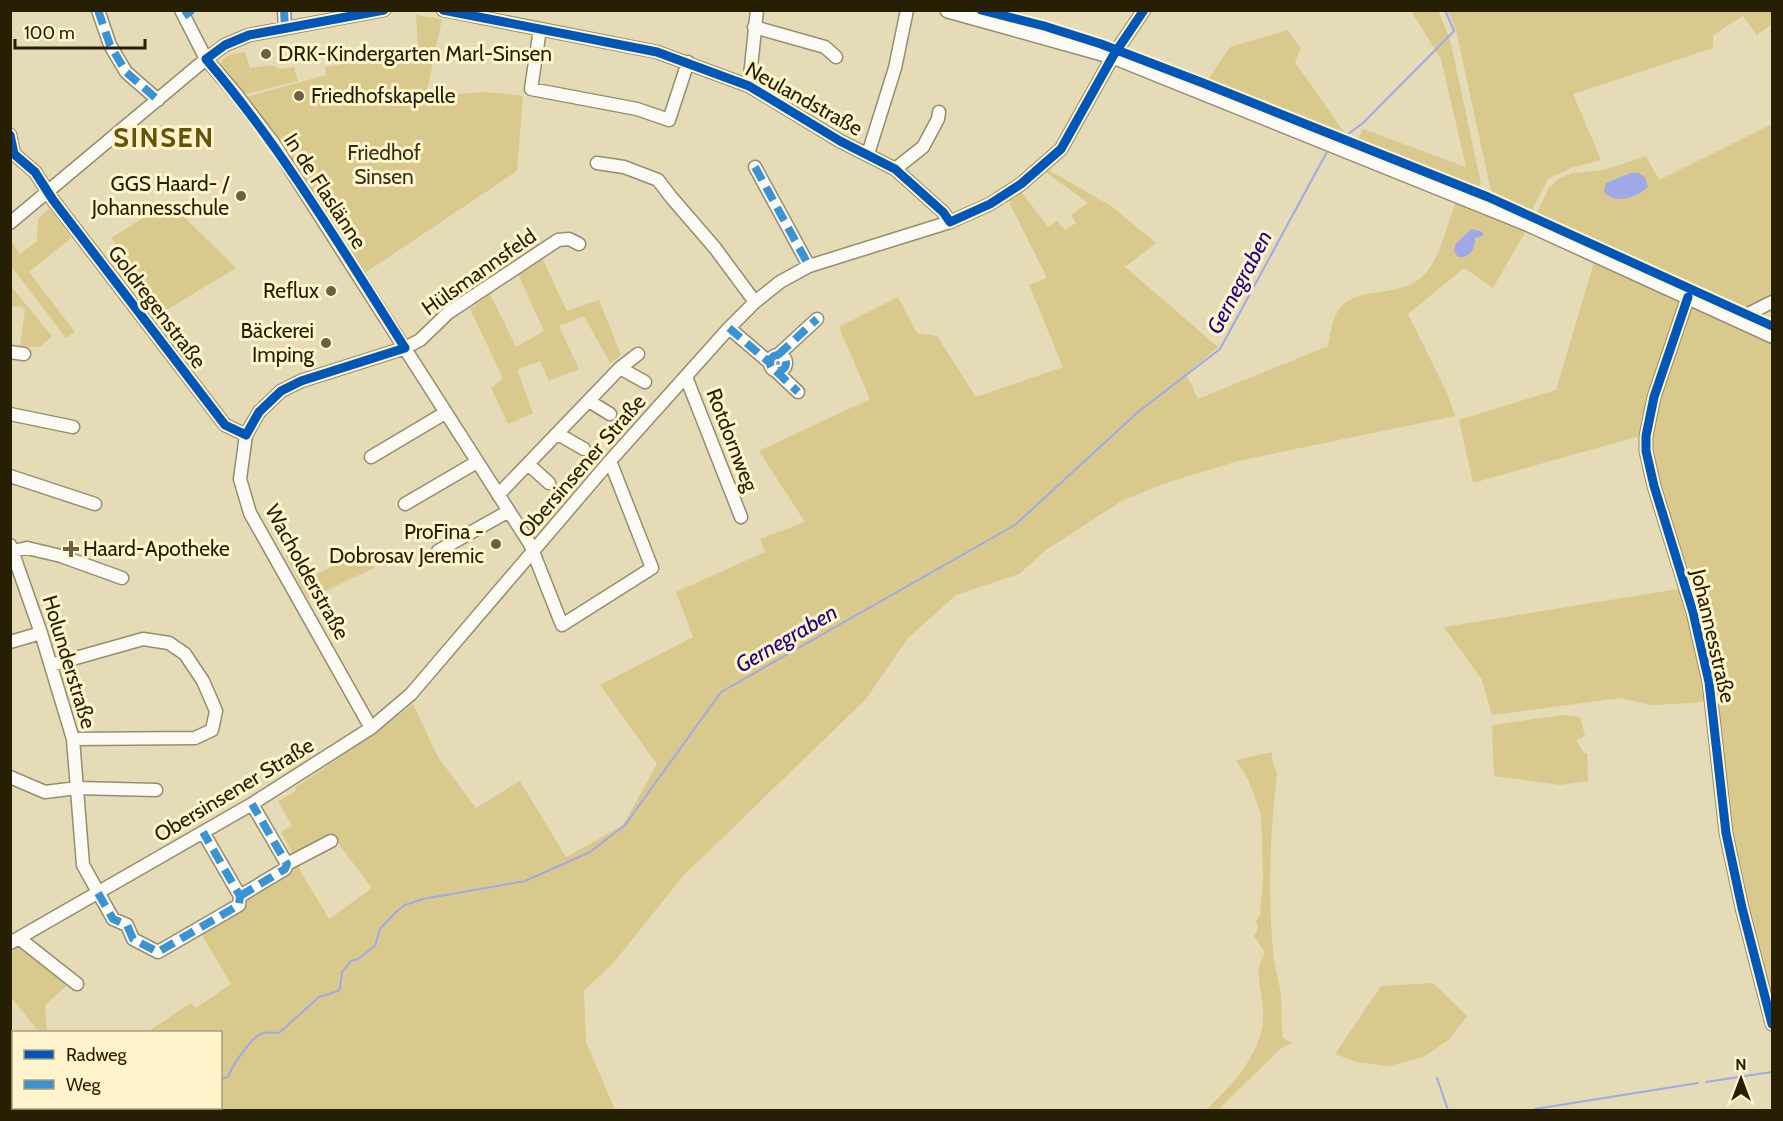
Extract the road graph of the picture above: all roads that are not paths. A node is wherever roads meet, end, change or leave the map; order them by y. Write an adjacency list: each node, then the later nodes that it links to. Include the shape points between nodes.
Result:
1 (98, 10): 18 (street, via 110,45 126,72)
2 (284, 10): 11 (street)
3 (384, 10): 11 (street)
4 (442, 10): 12 (street, Neulandstraße)
5 (757, 10): 10 (street)
6 (907, 10): 21 (street, via 895,68)
7 (948, 10): 13 (main road)
8 (1144, 10): 13 (street, Obersinsener Straße)
9 (186, 12): 15 (street, In de Flaslänne)
10 (754, 27): 14 (street, via 825,46); 17 (street)
11 (285, 28): 15 (street, via 249,35)
12 (540, 30): 16 (street, Neulandstraße, via 657,52); 16 (street, via 531,89 637,109 669,120)
13 (1113, 56): 26 (street, Obersinsener Straße, via 1061,149 1021,184 990,204); 30 (main road, via 1489,207)
14 (836, 57)
15 (206, 59): 18 (street); 37 (street, In de Flaslänne, via 274,144)
16 (688, 63): 17 (street, Neulandstraße)
17 (749, 86): 21 (street, Neulandstraße, via 840,141)
18 (159, 100): 25 (street)
19 (939, 112): 24 (street, via 923,147)
20 (10, 135): 25 (street, Goldregenstraße, via 14,154 35,172)
21 (868, 153): 24 (street, Neulandstraße)
22 (597, 164): 31 (street, via 624,167 658,180)
23 (754, 167): 29 (street)
24 (895, 169): 26 (street, Neulandstraße)
25 (48, 192): 27 (street); 52 (street, Goldregenstraße, via 223,423)
26 (950, 222): 29 (street, Obersinsener Straße)
27 (10, 224)
28 (579, 243): 37 (street, Hülsmannsfeld, via 558,240 448,313 420,340)
29 (809, 266): 31 (street, Obersinsener Straße)
30 (1688, 297): 34 (main road); 85 (street, Johannesstraße, via 1654,397 1646,451 1709,682 1726,833)
31 (755, 302): 35 (street, Obersinsener Straße)
32 (1773, 302): 34 (street)
33 (818, 319): 41 (street)
34 (1738, 320): 36 (main road)
35 (729, 328): 41 (street); 43 (street, Obersinsener Straße)
36 (1773, 335)
37 (405, 348): 47 (street, In de Flaslänne); 52 (street, Wacholderstraße, via 280,391 259,412)
38 (10, 352): 39 (street)
39 (24, 354)
40 (638, 354): 42 (street)
41 (774, 363): 45 (street)
42 (620, 368): 44 (street); 46 (street)
43 (686, 377): 55 (street, Obersinsener Straße); 64 (street, Rotdornweg)
44 (645, 382)
45 (798, 392)
46 (589, 401): 49 (street); 51 (street)
47 (445, 413): 54 (street); 56 (street, In de Flaslänne)
48 (10, 414): 50 (street)
49 (610, 414)
50 (73, 427)
51 (558, 434): 53 (street); 57 (street)
52 (246, 435): 72 (street, Wacholderstraße, via 240,478 250,513)
53 (584, 449)
54 (371, 457)
55 (610, 460): 67 (street, Obersinsener Straße); 67 (street, In de Flaslänne, via 652,568 562,625)
56 (477, 462): 60 (street, In de Flaslänne); 62 (street)
57 (528, 464): 59 (street); 60 (street)
58 (10, 476): 61 (street)
59 (549, 483)
60 (498, 495): 63 (street, In de Flaslänne)
61 (95, 504)
62 (405, 504)
63 (508, 511): 66 (street); 67 (street, In de Flaslänne)
64 (741, 517)
65 (12, 548): 68 (street, Holunderstraße, via 61,556); 69 (street, Holunderstraße)
66 (438, 551)
67 (534, 551): 72 (street, Obersinsener Straße, via 411,694)
68 (122, 578)
69 (41, 633): 70 (street); 71 (street, Holunderstraße)
70 (10, 642)
71 (51, 665): 73 (street, Holunderstraße); 73 (street, via 143,639 169,643 185,654 216,711 212,730 195,738)
72 (371, 728): 77 (street, Obersinsener Straße)
73 (73, 739): 75 (street, Holunderstraße)
74 (10, 777): 75 (street, via 45,792)
75 (77, 788): 76 (street); 81 (street, Holunderstraße, via 83,865)
76 (156, 790)
77 (252, 804): 78 (street, Obersinsener Straße); 80 (street)
78 (203, 832): 81 (street, Obersinsener Straße); 82 (street)
79 (332, 841): 80 (street)
80 (287, 864): 82 (street, via 285,869)
81 (98, 893): 82 (street, Holunderstraße, via 113,920 127,925 134,939 158,952 239,905); 83 (street, Obersinsener Straße)
82 (240, 896)
83 (15, 941): 84 (street, Obersinsener Straße)
84 (77, 984)
85 (1773, 1024)

